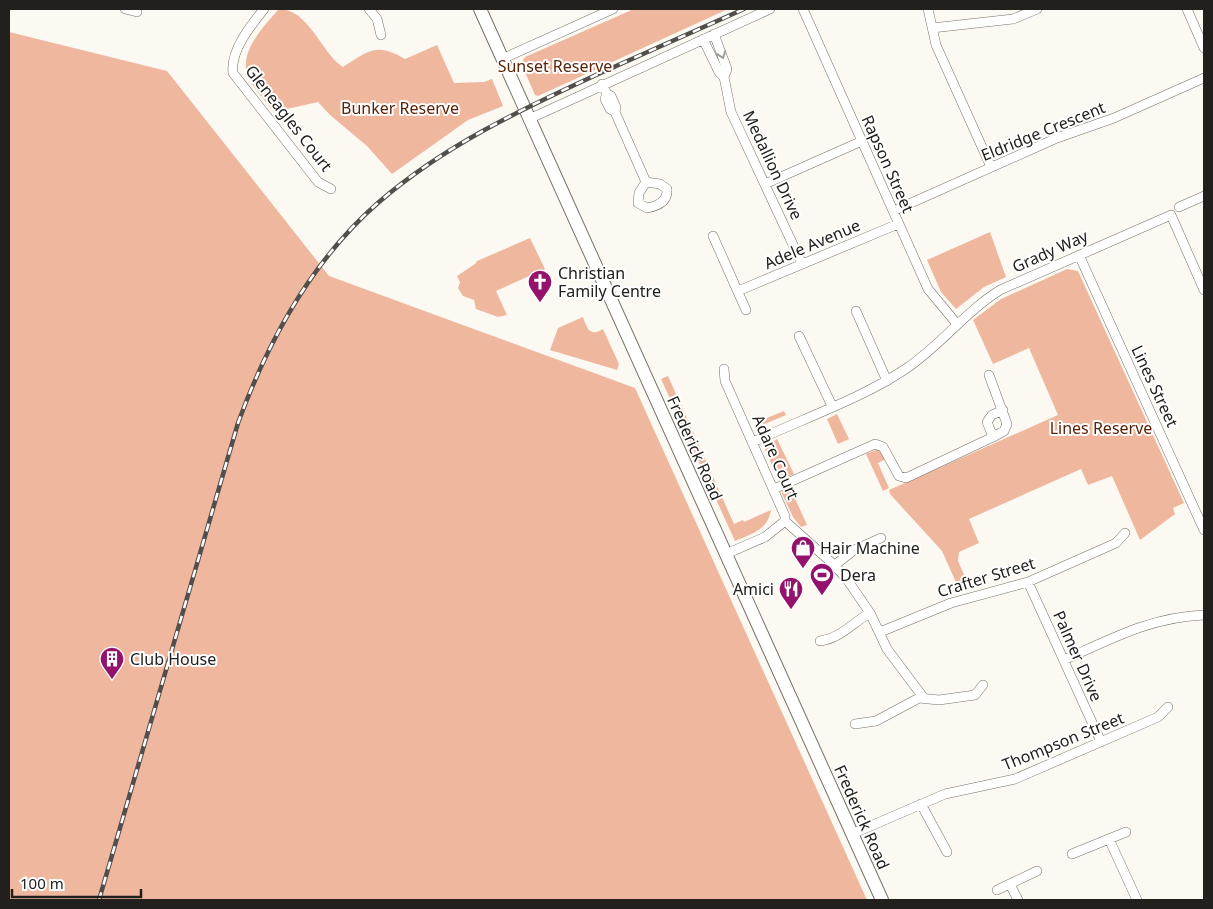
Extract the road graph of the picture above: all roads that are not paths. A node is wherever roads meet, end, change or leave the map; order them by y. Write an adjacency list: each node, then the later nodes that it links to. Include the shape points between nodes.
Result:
1 (125, 9): 11 (street)
2 (264, 9): 26 (street, Gleneagles Court, via 240,45 233,61 233,73 318,182)
3 (369, 9): 14 (street, via 377,19)
4 (480, 9): 17 (main road, Frederick Road)
5 (614, 9): 17 (street)
6 (770, 9): 13 (street)
7 (803, 9): 22 (street, Rapson Street)
8 (928, 9): 12 (street)
9 (1037, 9): 12 (street, via 1013,19)
10 (1187, 9): 16 (street)
11 (136, 12)
12 (932, 28): 23 (street, via 936,45)
13 (714, 34): 15 (street); 18 (street, Medallion Drive, one-way to 18, via 727,69)
14 (381, 35)
15 (703, 39): 18 (street, Medallion Drive); 20 (street)
16 (1204, 48)
17 (502, 59): 21 (main road, Frederick Road)
18 (724, 77): 25 (street, Medallion Drive, via 731,112)
19 (1204, 78): 23 (street, Eldridge Crescent)
20 (602, 84): 21 (street); 24 (street, via 607,94 605,99 615,112)
21 (529, 119): 52 (main road, Frederick Road)
22 (862, 141): 25 (street); 29 (street, Rapson Street)
23 (990, 168): 29 (street, Eldridge Crescent)
24 (646, 182)
25 (765, 184): 33 (street, Medallion Drive)
26 (331, 189)
27 (1204, 196): 28 (street)
28 (1179, 207)
29 (893, 211): 30 (street, Rapson Street)
30 (898, 224): 33 (street, Adele Avenue); 38 (street, Rapson Street, via 928,289)
31 (713, 236): 35 (street)
32 (1079, 255): 34 (street, Grady Way, via 1171,215); 38 (street, Grady Way, via 1000,290 982,301); 49 (street, Lines Street)
33 (802, 264): 35 (street, Adele Avenue)
34 (1204, 290)
35 (738, 291): 36 (street)
36 (746, 310)
37 (856, 311): 42 (street)
38 (957, 324): 42 (street, Grady Way, via 927,353)
39 (799, 336): 43 (street)
40 (724, 369): 46 (street, Adare Court, via 725,381)
41 (990, 375): 44 (street)
42 (887, 381): 43 (street, Grady Way)
43 (832, 406): 46 (street, Grady Way)
44 (1003, 410): 45 (street, via 1007,428); 45 (street, via 992,414 987,422)
45 (994, 437): 47 (street, via 906,478 899,476 884,447 875,444)
46 (753, 442): 47 (street, Adare Court)
47 (774, 489): 48 (street, Adare Court)
48 (785, 521): 52 (street, Adare Court, via 765,537); 53 (street)
49 (1204, 530)
50 (1125, 533): 54 (street, Crafter Street, via 1116,543)
51 (881, 538): 53 (street, via 854,550)
52 (726, 554): 67 (main road, Frederick Road)
53 (835, 565): 55 (street)
54 (1028, 582): 57 (street, Crafter Street, via 951,602); 59 (street, Palmer Drive)
55 (870, 613): 57 (street); 58 (street, via 854,621 837,637)
56 (1204, 615): 59 (street, via 1181,616 1139,626)
57 (880, 632): 61 (street, via 887,649)
58 (820, 641)
59 (1064, 660): 64 (street, Palmer Drive)
60 (983, 685): 61 (street, via 974,695 939,700)
61 (923, 698): 63 (street, via 876,721)
62 (1168, 707): 64 (street, Thompson Street, via 1158,717)
63 (854, 724)
64 (1101, 742): 65 (street, Thompson Street, via 1017,778 945,794)
65 (921, 804): 67 (street, Thompson Street); 69 (street)
66 (1126, 832): 68 (street)
67 (852, 834): 74 (main road, Frederick Road)
68 (1109, 839): 70 (street); 76 (street)
69 (947, 852)
70 (1072, 854)
71 (1037, 871): 72 (street)
72 (1010, 884): 73 (street); 75 (street)
73 (997, 890)
74 (882, 900)
75 (1018, 900)
76 (1136, 900)

